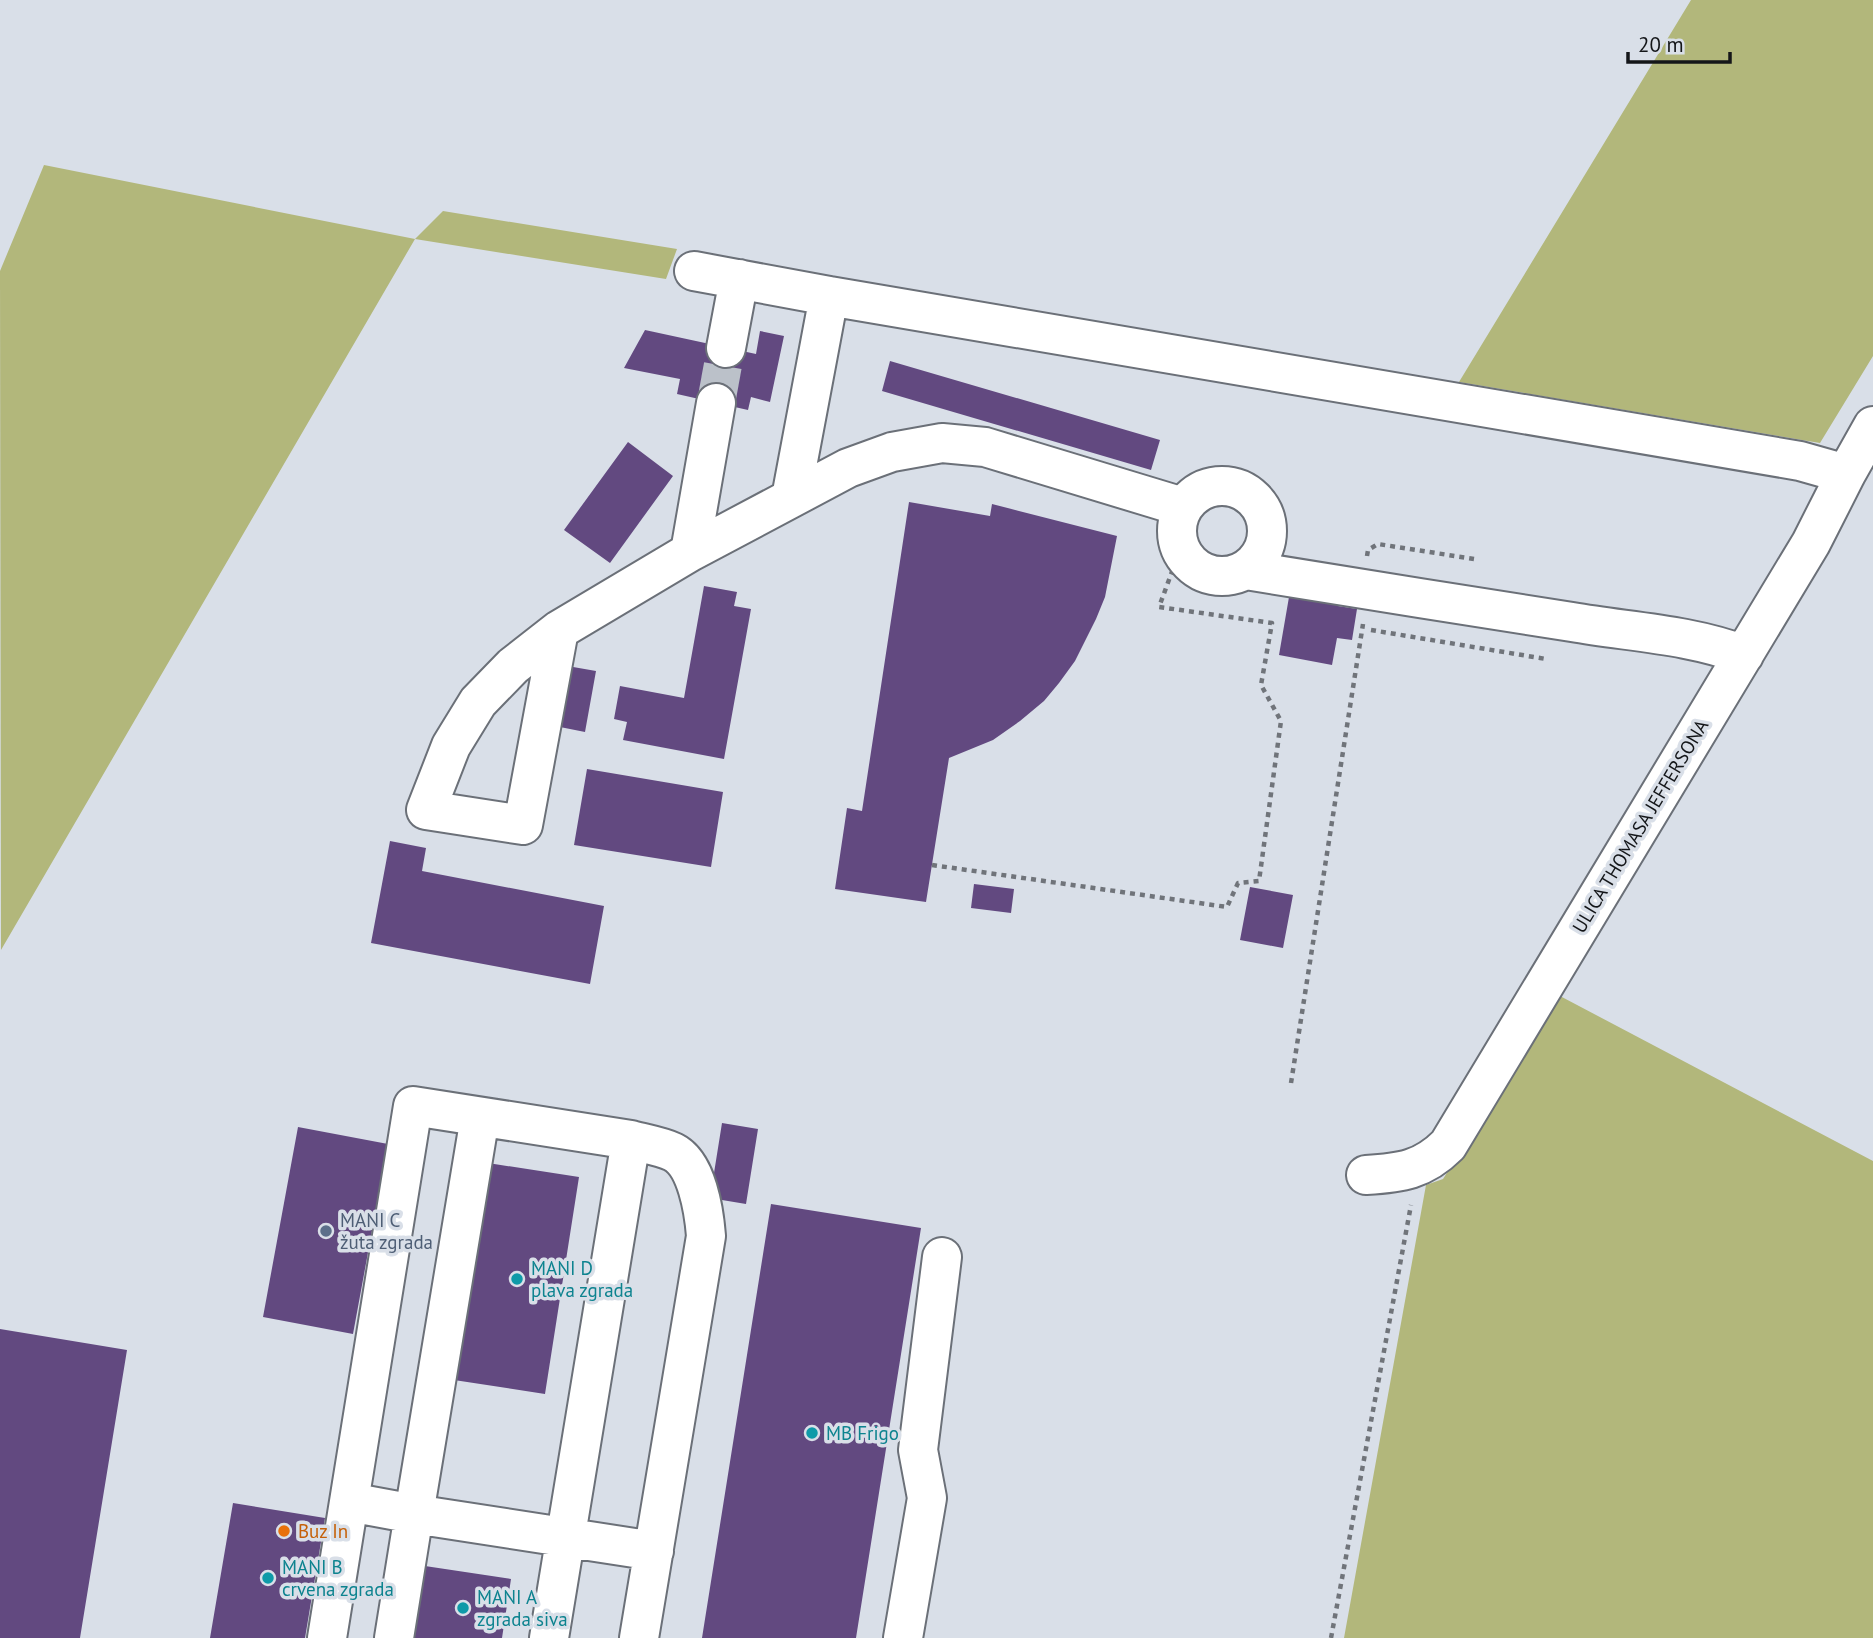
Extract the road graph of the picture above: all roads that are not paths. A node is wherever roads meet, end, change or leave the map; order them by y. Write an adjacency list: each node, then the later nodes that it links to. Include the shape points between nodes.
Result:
1 (694, 271): 2 (street)
2 (739, 279): 3 (street); 4 (street)
3 (829, 296): 7 (street, via 1800,461); 8 (street)
4 (726, 348)
5 (716, 403): 10 (street)
6 (1873, 426): 7 (street, ULICA THOMASA JEFFERSONA)
7 (1846, 474): 13 (street, ULICA THOMASA JEFFERSONA)
8 (791, 498): 9 (street, via 892,452 942,443 985,447); 10 (street)
9 (1182, 507): 11 (street, via 1176,535 1189,563 1215,577); 11 (street, via 1206,488 1221,485 1245,492 1257,502 1263,510 1267,540 1261,555)
10 (690, 552): 12 (street)
11 (1246, 570): 13 (street, via 1638,631 1719,645)
12 (559, 630): 12 (street, via 523,825 426,810 451,746 478,702 513,666)
13 (1744, 655): 16 (street, ULICA THOMASA JEFFERSONA, via 1448,1145 1418,1167)
14 (480, 1117): 15 (street); 18 (street, via 413,1106); 19 (street)
15 (631, 1140): 20 (street); 21 (street, via 676,1153 687,1165 700,1200 706,1236)
16 (1366, 1175)
17 (942, 1258): 26 (street, via 918,1450 927,1498)
18 (349, 1502): 19 (street); 22 (street)
19 (414, 1514): 20 (street); 23 (street)
20 (565, 1536): 21 (street); 24 (street)
21 (654, 1551): 25 (street)
22 (327, 1638)
23 (394, 1638)
24 (549, 1638)
25 (639, 1638)
26 (903, 1638)

